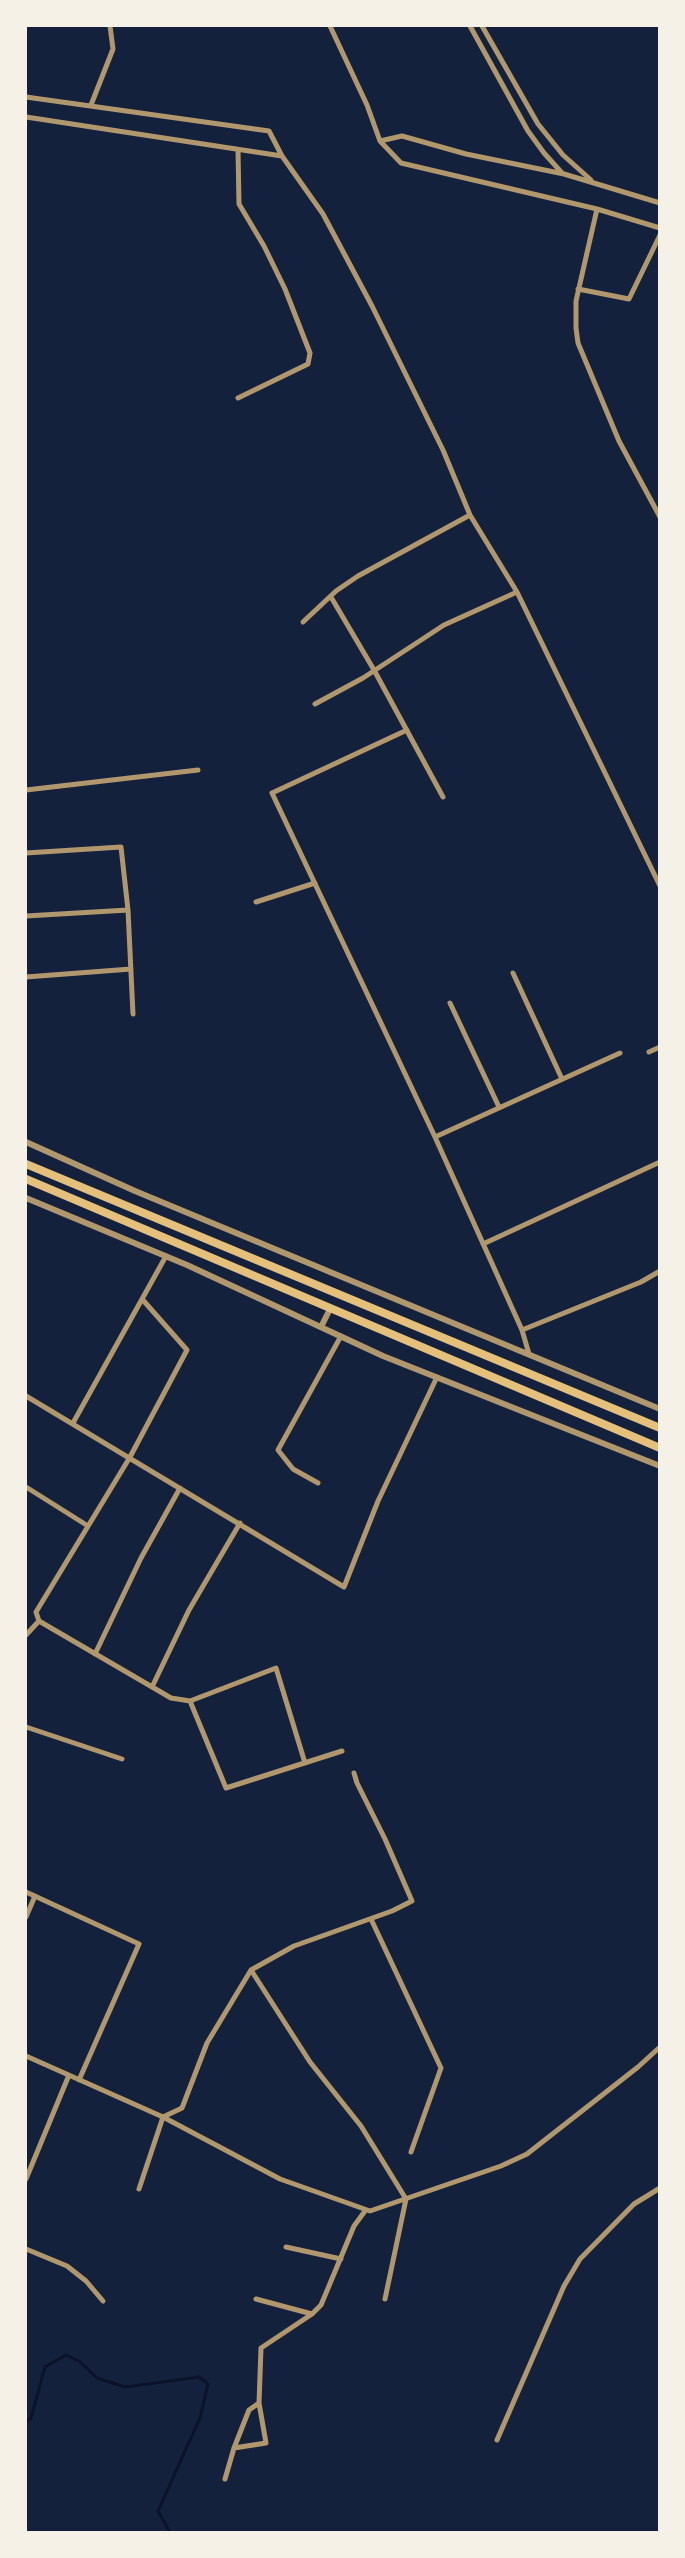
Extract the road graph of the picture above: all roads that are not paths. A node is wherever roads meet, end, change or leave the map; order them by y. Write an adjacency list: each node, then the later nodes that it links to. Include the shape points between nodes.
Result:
1 (110, 26): 6 (street, via 113,49)
2 (330, 26): 8 (street)
3 (470, 26): 11 (street, via 528,131)
4 (482, 26): 12 (street, via 538,124)
5 (26, 97): 6 (street)
6 (90, 105): 10 (street, via 269,131)
7 (26, 117): 9 (street)
8 (380, 141): 11 (street, via 402,136); 14 (street, via 401,163)
9 (238, 150): 10 (street); 18 (street, via 239,204 285,289 310,352 308,364)
10 (282, 156): 19 (street, via 323,214 372,306 443,450)
11 (564, 174): 12 (street)
12 (592, 182): 13 (street)
13 (660, 203)
14 (597, 209): 15 (street); 17 (street)
15 (660, 228)
16 (660, 235): 17 (street, via 629,299)
17 (578, 288): 20 (street, via 578,343 609,418)
18 (238, 398)
19 (470, 515): 21 (street); 22 (street, via 358,576)
20 (660, 517)
21 (517, 592): 24 (street, via 444,625); 32 (street)
22 (332, 597): 23 (street); 24 (street)
23 (303, 622)
24 (374, 670): 25 (street); 26 (street)
25 (315, 704)
26 (407, 730): 29 (street); 31 (street, via 272,793)
27 (198, 770): 28 (street)
28 (26, 790)
29 (443, 797)
30 (26, 853): 34 (street, via 121,847)
31 (315, 883): 33 (street); 46 (street)
32 (660, 886)
33 (256, 902)
34 (128, 910): 35 (street); 36 (street)
35 (26, 916)
36 (131, 969): 38 (street); 40 (street)
37 (513, 973): 44 (street)
38 (26, 977)
39 (450, 1003): 45 (street)
40 (133, 1014)
41 (660, 1047): 42 (street)
42 (649, 1052)
43 (620, 1053): 44 (street)
44 (562, 1079): 45 (street)
45 (499, 1107): 46 (street)
46 (435, 1137): 52 (street)
47 (26, 1142): 60 (street, via 146,1196)
48 (660, 1162): 52 (street)
49 (26, 1164): 65 (highway)
50 (26, 1179): 56 (highway)
51 (26, 1198): 53 (street)
52 (483, 1244): 58 (street)
53 (166, 1256): 55 (street); 57 (street)
54 (660, 1271): 58 (street)
55 (142, 1299): 64 (street); 67 (street, via 187,1350)
56 (330, 1309): 57 (street); 66 (highway)
57 (321, 1327): 59 (street)
58 (522, 1330): 60 (street)
59 (341, 1336): 61 (street); 69 (street, via 278,1450 293,1469)
60 (528, 1354): 63 (street)
61 (437, 1377): 68 (street); 72 (street, via 378,1501 344,1587)
62 (26, 1396): 64 (street)
63 (660, 1408)
64 (73, 1423): 67 (street)
65 (660, 1428)
66 (660, 1449)
67 (130, 1457): 71 (street); 73 (street)
68 (660, 1466)
69 (318, 1483)
70 (26, 1488): 73 (street)
71 (180, 1488): 72 (street); 76 (street)
72 (240, 1523): 77 (street, via 189,1610)
73 (88, 1526): 74 (street, via 36,1612)
74 (39, 1621): 75 (street); 76 (street)
75 (26, 1635)
76 (95, 1653): 77 (street)
77 (152, 1687): 78 (street, via 171,1698)
78 (190, 1701): 82 (street, via 226,1788); 82 (street, via 276,1668)
79 (26, 1727): 81 (street)
80 (342, 1751): 82 (street)
81 (122, 1760)
82 (305, 1763)
83 (354, 1773): 87 (street, via 412,1901)
84 (26, 1892): 85 (street)
85 (35, 1896): 86 (street); 92 (street, via 139,1944)
86 (26, 1917)
87 (371, 1918): 88 (street, via 294,1946); 94 (street, via 441,2068)
88 (251, 1970): 93 (street, via 207,2043 183,2108); 98 (street, via 310,2062 361,2126)
89 (660, 2047): 98 (street, via 526,2154)
90 (26, 2056): 91 (street)
91 (69, 2075): 92 (street); 95 (street)
92 (78, 2080): 93 (street)
93 (163, 2117): 96 (street); 99 (street, via 280,2179)
94 (411, 2152)
95 (26, 2179)
96 (139, 2188)
97 (660, 2188): 108 (street, via 634,2204 580,2259 564,2286)
98 (406, 2199): 99 (street); 104 (street)
99 (365, 2211): 102 (street, via 354,2226)
100 (286, 2247): 102 (street)
101 (26, 2249): 105 (street, via 66,2266)
102 (341, 2259): 106 (street, via 329,2291)
103 (256, 2299): 106 (street)
104 (385, 2299)
105 (103, 2301)
106 (312, 2314): 107 (street, via 261,2348)
107 (259, 2403): 109 (street, via 249,2410); 109 (street, via 266,2444)
108 (497, 2440)
109 (234, 2448): 110 (street)
110 (225, 2479)

